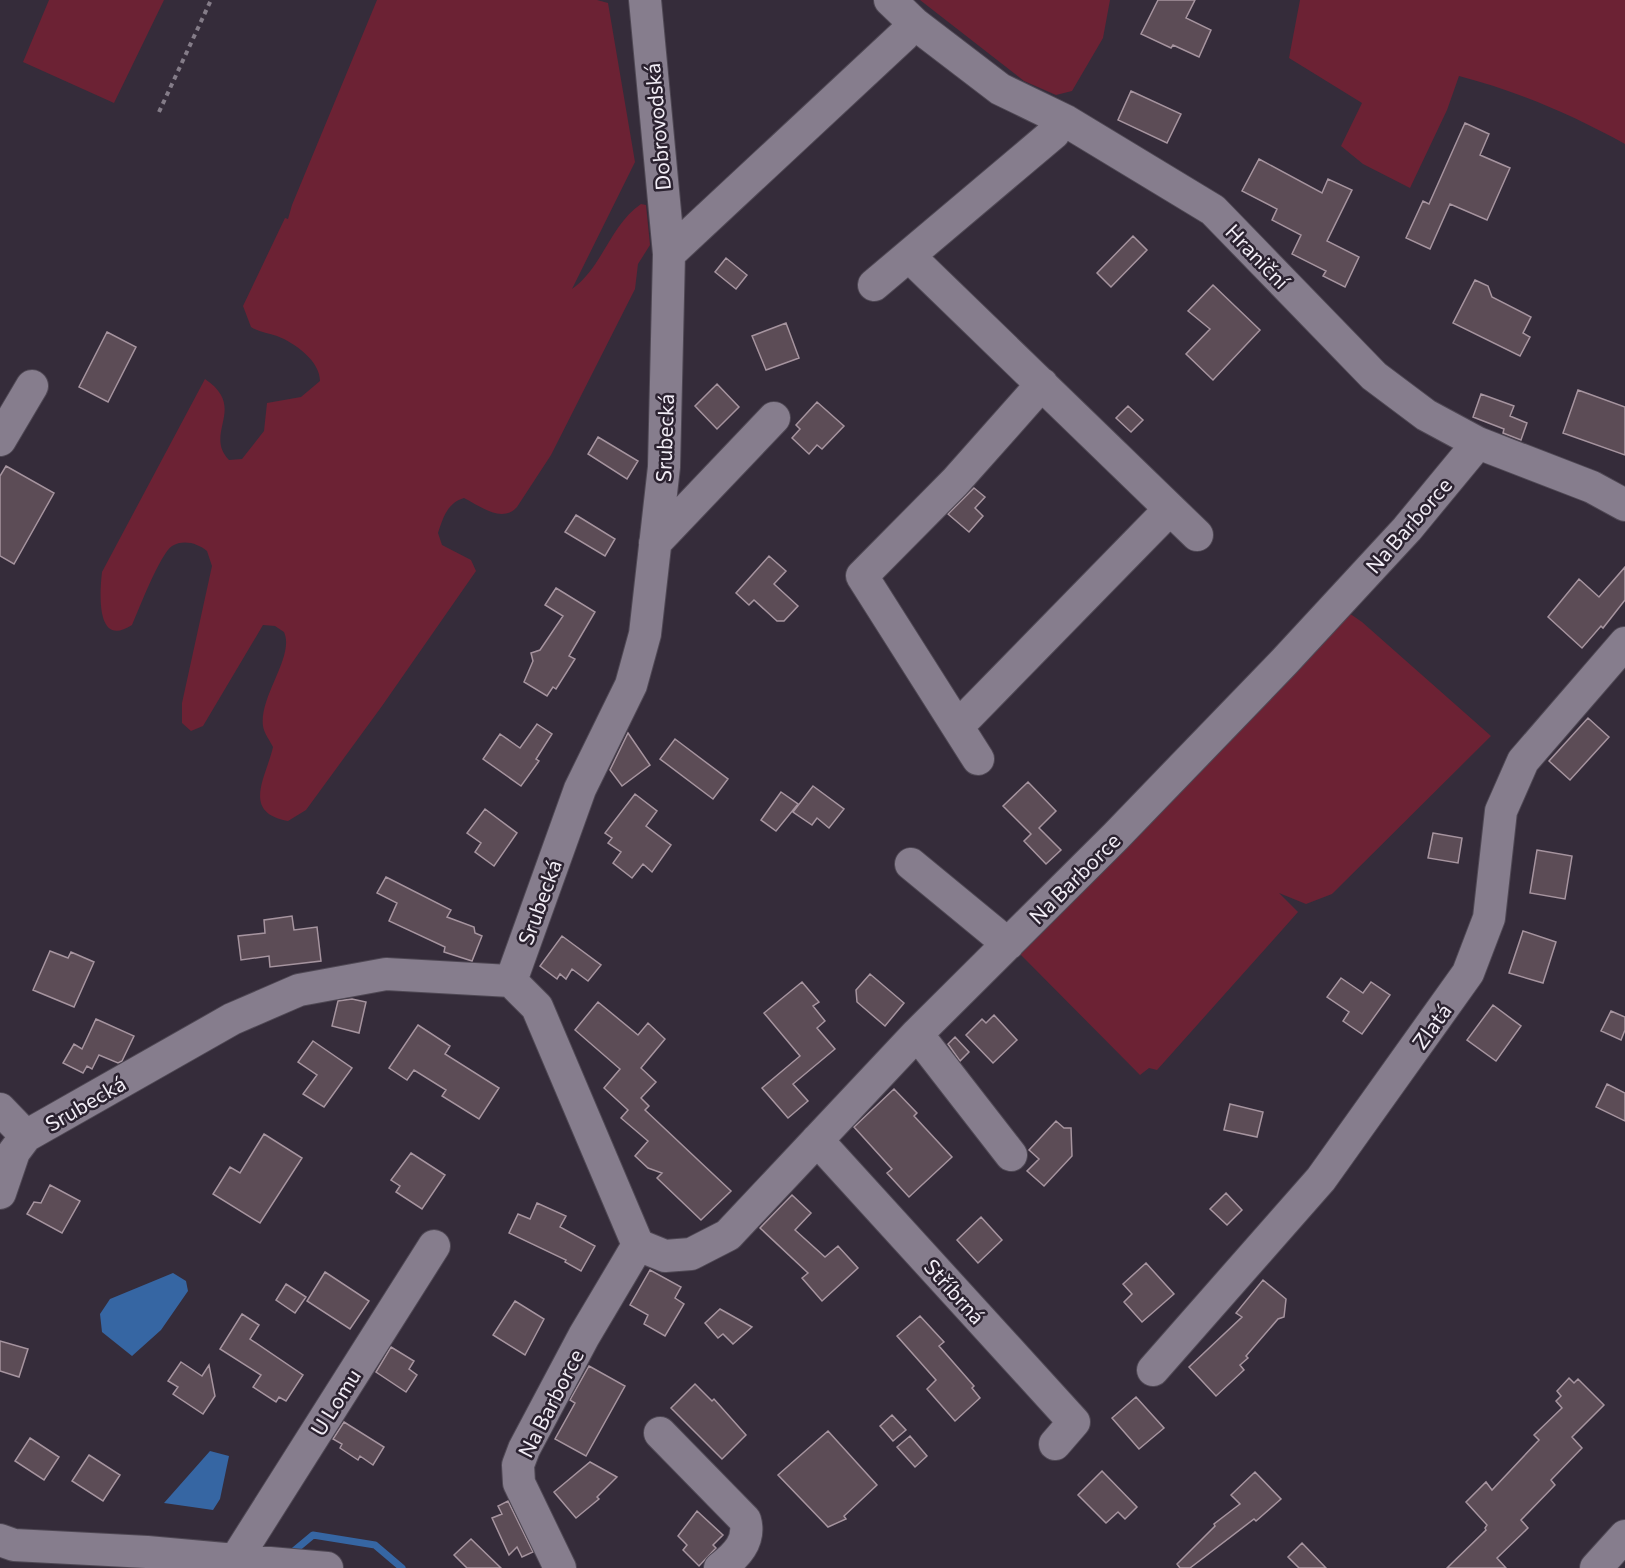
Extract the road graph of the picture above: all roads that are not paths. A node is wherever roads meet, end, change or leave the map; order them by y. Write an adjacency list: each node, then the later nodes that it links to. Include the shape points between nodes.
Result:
1 (645, 0): 5 (street, Dobrovodská)
2 (890, 0): 12 (street, Hraniční, via 1000,89 1066,121 1213,210 1374,376 1426,415)
3 (904, 35): 5 (street)
4 (1054, 133): 6 (street)
5 (669, 254): 16 (street, Srubecká, via 664,467)
6 (910, 257): 7 (street); 8 (street)
7 (874, 285)
8 (1042, 384): 14 (street); 18 (street, via 955,482 862,576)
9 (32, 386): 11 (street)
10 (774, 418): 16 (street)
11 (0, 440)
12 (1478, 443): 13 (street, Hraniční, via 1592,487); 21 (street, Na Barborce, via 1407,529 1284,662)
13 (1625, 505)
14 (1170, 508): 15 (street); 18 (street)
15 (1197, 535)
16 (656, 543): 22 (street, Srubecká, via 645,634 631,685 580,789)
17 (1625, 643): 31 (street, Zlatá, via 1523,761 1501,811 1489,918 1468,973 1321,1179)
18 (959, 725): 19 (street)
19 (978, 759)
20 (911, 864): 21 (street)
21 (1008, 944): 23 (street, Na Barborce)
22 (511, 981): 25 (street, Srubecká, via 386,974 299,990 232,1019); 29 (street, via 537,1007)
23 (917, 1034): 26 (street, Na Barborce); 27 (street)
24 (0, 1109): 25 (street)
25 (26, 1136): 28 (street, Srubecká, via 15,1152)
26 (817, 1140): 29 (street, Na Barborce, via 728,1234 691,1254 665,1256); 33 (street, Stříbrná, via 1074,1422)
27 (1011, 1155)
28 (0, 1193)
29 (638, 1245): 37 (street, Na Barborce, via 584,1336 518,1465 519,1483)
30 (434, 1246): 35 (street, U Lomu)
31 (1153, 1370)
32 (660, 1433): 38 (street, via 745,1521 746,1539)
33 (1055, 1444)
34 (0, 1540): 35 (street, via 14,1545)
35 (246, 1560): 36 (street)
36 (322, 1567)
37 (560, 1568)
38 (720, 1568)

